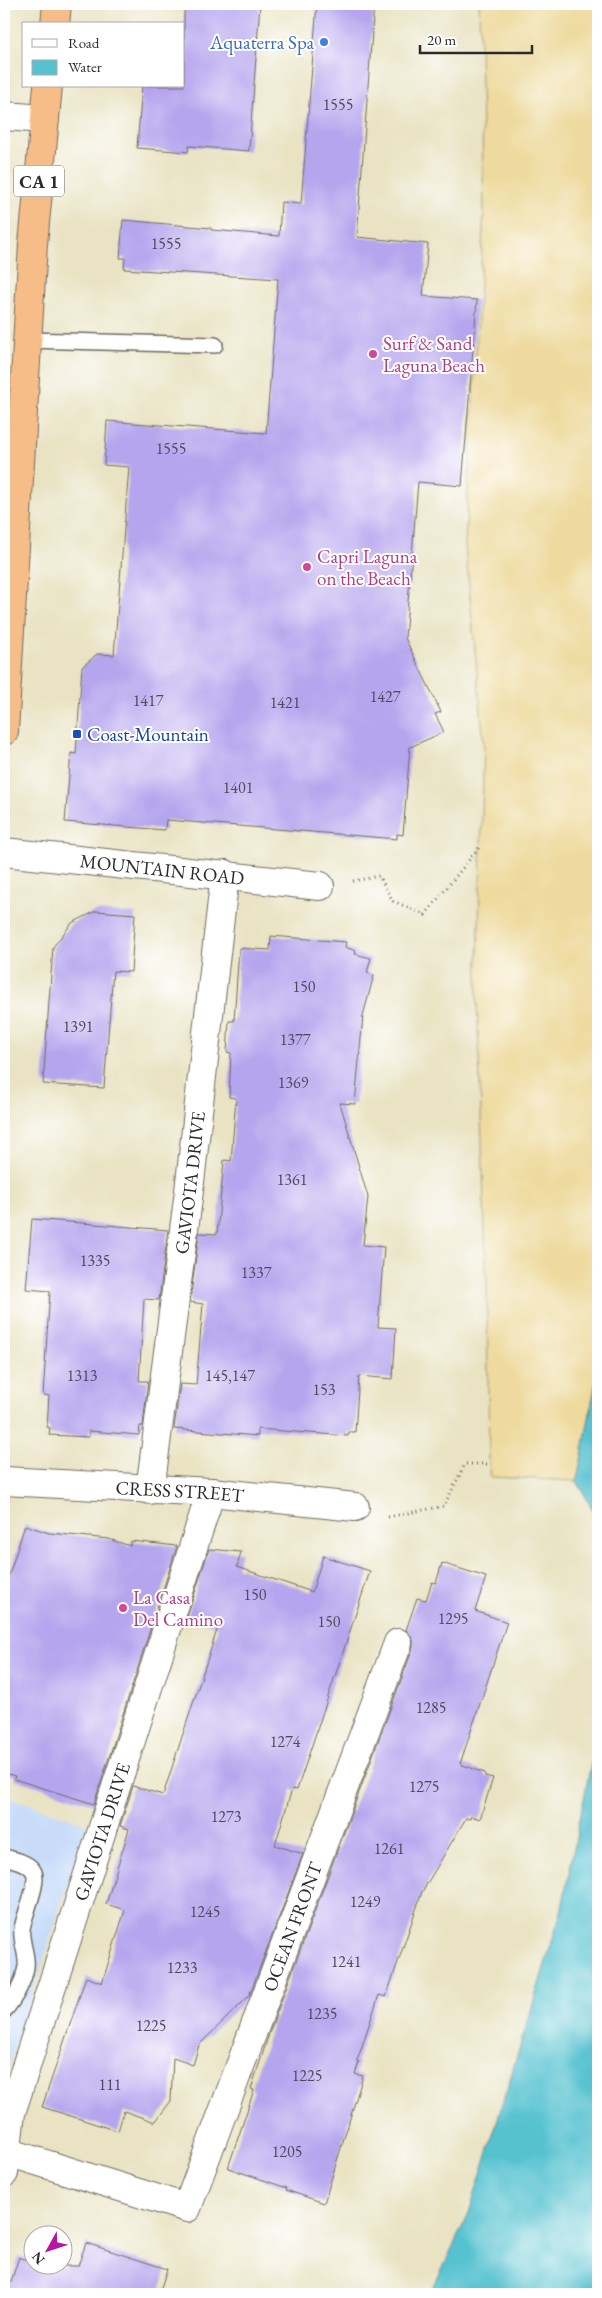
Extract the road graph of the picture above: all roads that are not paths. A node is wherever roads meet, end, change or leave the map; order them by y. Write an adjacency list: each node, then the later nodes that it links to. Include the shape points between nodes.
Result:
1 (57, 4): 2 (highway)
2 (55, 22)
3 (48, 88): 5 (highway, CA 1)
4 (4, 116): 5 (street)
5 (44, 119): 6 (highway, CA 1)
6 (27, 340): 7 (lane); 8 (highway, CA 1)
7 (215, 345)
8 (4, 731)
9 (4, 852): 10 (street, MOUNTAIN ROAD)
10 (225, 874): 11 (street, MOUNTAIN ROAD); 13 (street, GAVIOTA DRIVE, via 189,1191)
11 (320, 886)
12 (4, 1481): 13 (street, CRESS STREET)
13 (150, 1490): 14 (street, CRESS STREET)
14 (211, 1492): 15 (street, CRESS STREET); 19 (street, GAVIOTA DRIVE, via 11,2113)
15 (355, 1507)
16 (398, 1643): 19 (street, OCEAN FRONT, via 187,2208)
17 (4, 1857): 18 (lane, via 22,1862 35,1874 22,1930 26,1966 18,1994)
18 (4, 2011)
19 (4, 2158)

